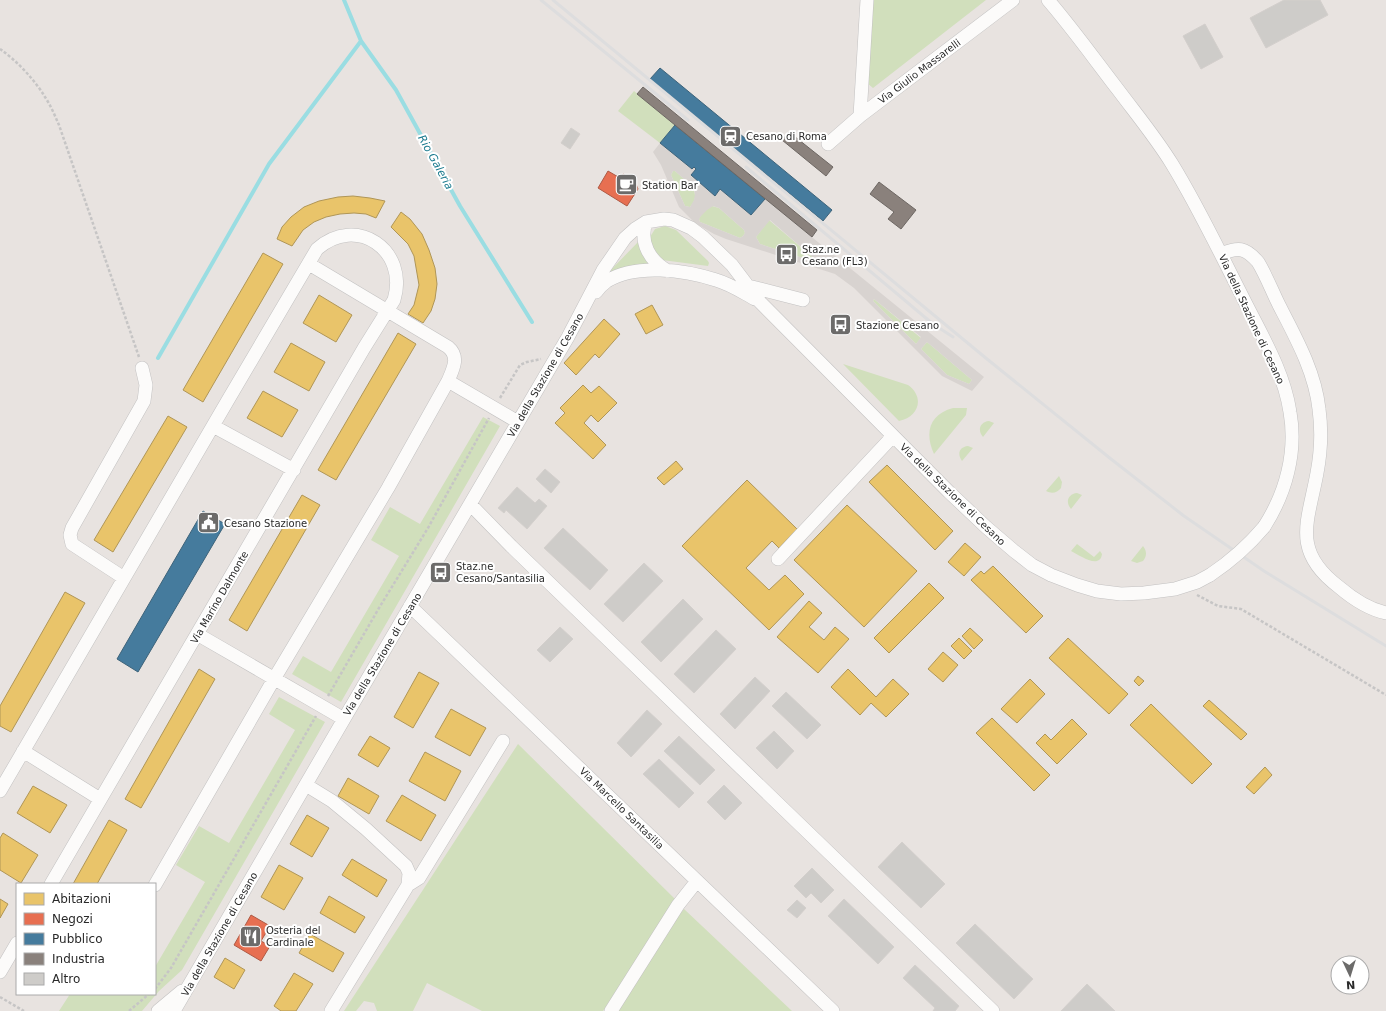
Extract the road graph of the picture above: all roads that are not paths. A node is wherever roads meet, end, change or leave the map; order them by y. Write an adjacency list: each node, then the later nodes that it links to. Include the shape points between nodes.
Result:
1 (867, 0): 4 (street)
2 (1013, 0): 4 (street, Via Giulio Massarelli)
3 (1048, 0): 7 (street, Via della Stazione di Cesano, via 1155,139 1186,186)
4 (860, 116): 5 (street, Via Giulio Massarelli)
5 (828, 144)
6 (646, 222): 9 (street, via 643,236 646,248 654,262); 10 (street, Via della Stazione di Cesano, via 673,220 695,231 732,265); 11 (street, Via della Stazione di Cesano, via 623,241 603,270)
7 (1221, 254): 19 (street, Via della Stazione di Cesano, bridge, via 1285,388 1291,413 1292,450 1288,474 1274,513 1252,542 1210,575 1182,587 1144,593 1113,593 1077,585 1044,572 986,527); 25 (street, via 1239,249 1258,262 1313,380 1319,407 1321,438 1306,531 1314,563 1330,581 1365,606)
8 (309, 264): 14 (street); 14 (street, Via Marino Dalmonte, via 322,245 338,237 361,236 377,243 390,256 396,272 397,291); 18 (street, Via Marino Dalmonte)
9 (668, 271): 11 (street, Via della Stazione di Cesano, via 642,271 622,275 603,284); 13 (street, Via della Stazione di Cesano, via 717,280)
10 (748, 286): 12 (street); 13 (street, Via della Stazione di Cesano)
11 (590, 298): 17 (street, Via della Stazione di Cesano)
12 (803, 300)
13 (760, 302): 19 (street, Via della Stazione di Cesano)
14 (388, 310): 16 (street, via 451,350 455,363); 20 (street, Via Marino Dalmonte)
15 (142, 368): 23 (street, via 146,385 144,401 70,535 72,544)
16 (448, 381): 17 (street); 27 (street, via 388,488)
17 (518, 422): 21 (street, Via della Stazione di Cesano)
18 (213, 426): 20 (street); 23 (street, Via Marino Dalmonte)
19 (893, 436): 22 (street)
20 (294, 470): 26 (street, Via Marino Dalmonte)
21 (470, 504): 24 (street, Via della Stazione di Cesano); 46 (street)
22 (778, 559)
23 (124, 578): 30 (street, Via Marino Dalmonte)
24 (410, 606): 28 (street, Via della Stazione di Cesano); 34 (street, Via Marcello Santasilia)
25 (1386, 613)
26 (197, 634): 27 (street); 33 (street, Via Marino Dalmonte)
27 (274, 679): 28 (street); 36 (street)
28 (344, 719): 31 (street, Via della Stazione di Cesano)
29 (503, 741): 37 (street, via 419,878)
30 (23, 751): 32 (street, Via Marino Dalmonte); 33 (street)
31 (306, 785): 37 (street, via 355,819 406,866 409,873); 40 (street, Via della Stazione di Cesano)
32 (0, 791)
33 (100, 799): 35 (street, Via Marino Dalmonte)
34 (697, 881): 44 (street, via 678,905); 45 (street, Via Marcello Santasilia)
35 (52, 883)
36 (156, 883)
37 (408, 885): 43 (street)
38 (16, 945): 39 (street)
39 (0, 972)
40 (190, 983): 41 (street); 42 (street, Via della Stazione di Cesano)
41 (158, 1011)
42 (174, 1011)
43 (331, 1011)
44 (611, 1011)
45 (833, 1011)
46 (993, 1011)

